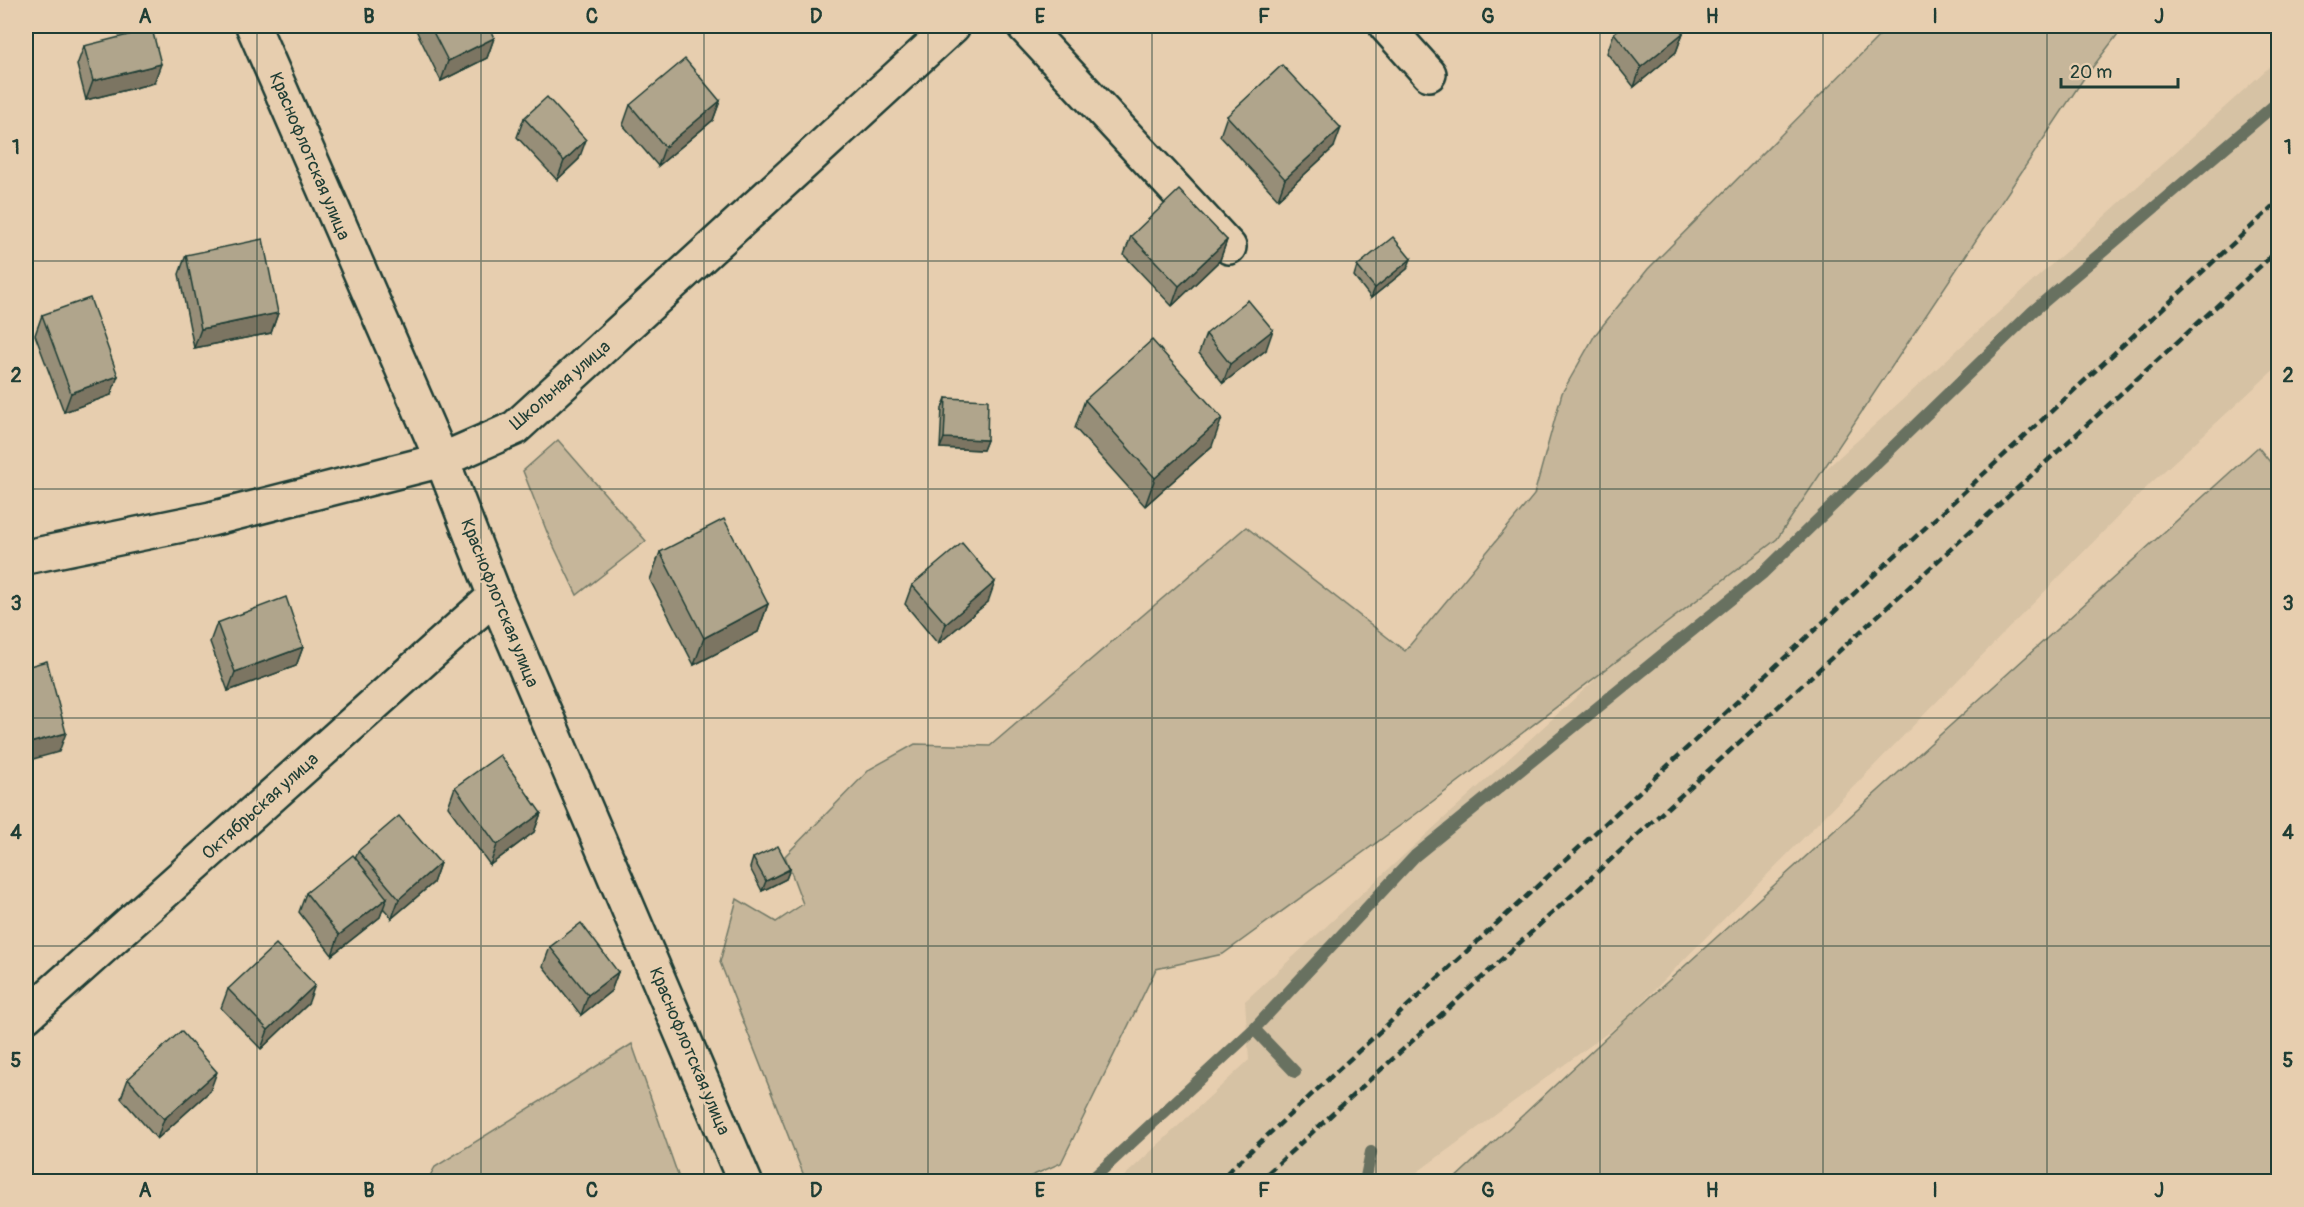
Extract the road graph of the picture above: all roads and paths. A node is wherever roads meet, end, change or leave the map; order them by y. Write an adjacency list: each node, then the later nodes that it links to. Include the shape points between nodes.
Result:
1 (253, 26): 7 (street, Краснофлотская улица)
2 (953, 26): 7 (street, Школьная улица, via 515,428)
3 (1024, 26): 6 (street)
4 (1386, 26): 5 (street)
5 (1429, 74)
6 (1229, 247)
7 (442, 460): 8 (street, Школьная улица, via 210,519); 9 (street, Краснофлотская улица)
8 (26, 557)
9 (495, 596): 10 (street, Октябрьская улица); 11 (street, Краснофлотская улица)
10 (26, 1016)
11 (746, 1182)

